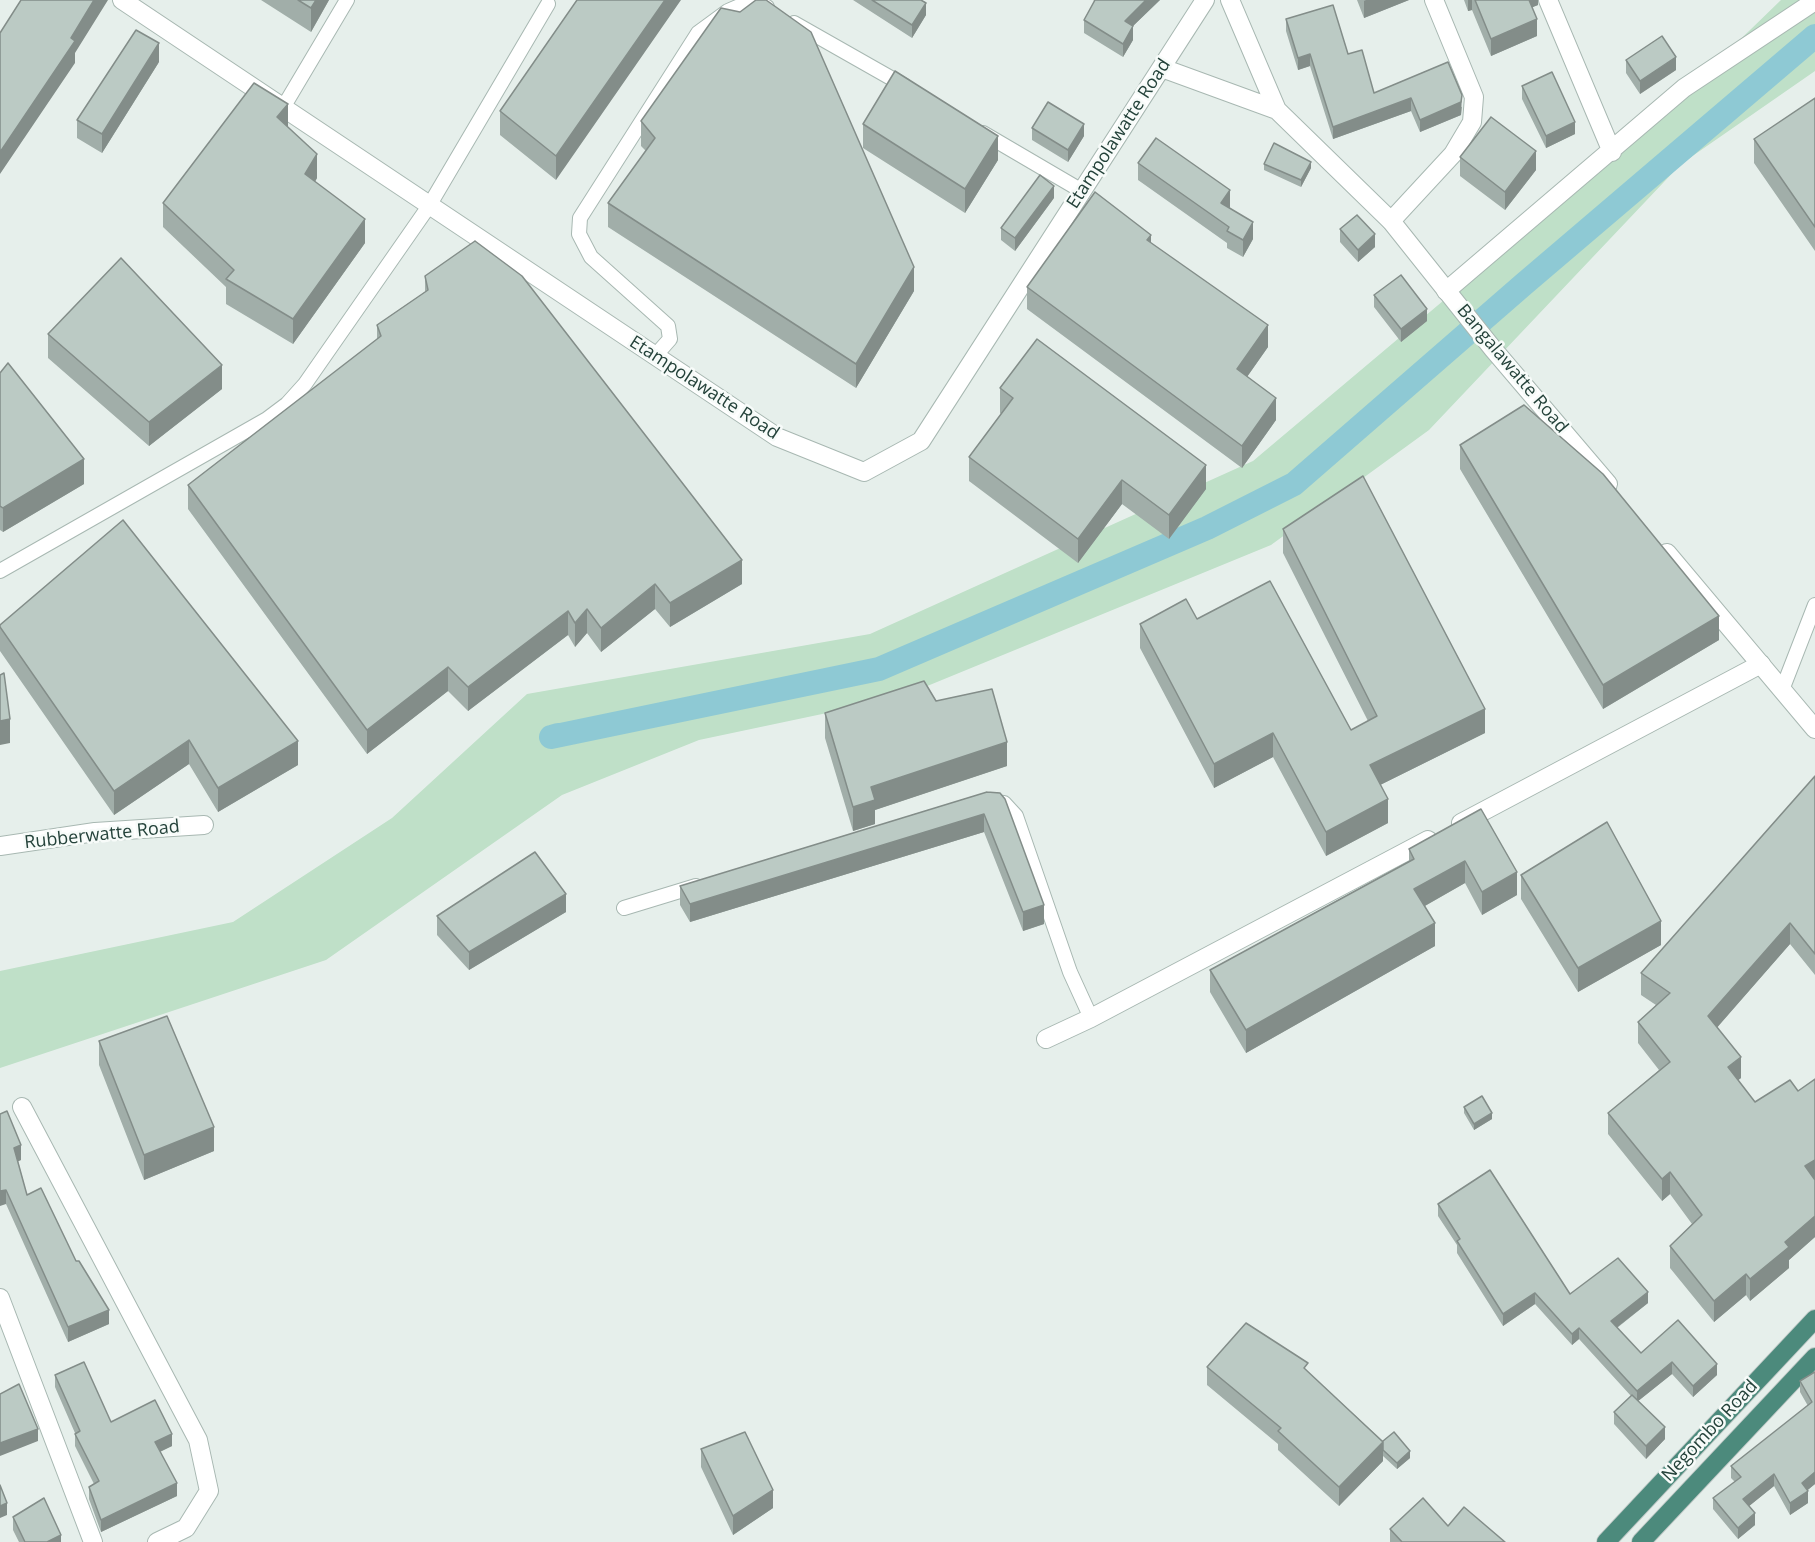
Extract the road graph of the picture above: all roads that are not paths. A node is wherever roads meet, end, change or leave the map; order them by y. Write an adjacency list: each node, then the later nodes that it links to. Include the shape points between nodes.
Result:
1 (122, 0): 11 (street, Etampolawatte Road)
2 (347, 0): 11 (lane)
3 (1205, 0): 9 (street, Etampolawatte Road)
4 (1230, 0): 12 (street, Bangalawatte Road)
5 (1434, 0): 17 (street, via 1474,96 1472,122 1453,154)
6 (1548, 0): 14 (street)
7 (1815, 1): 14 (street, via 1684,88)
8 (548, 4): 16 (lane)
9 (1162, 68): 12 (street); 15 (street, Etampolawatte Road)
10 (914, 92): 19 (lane, via 761,4 744,4 728,11 698,33 580,218 579,234 591,257 668,326 670,339)
11 (284, 106): 16 (street, Etampolawatte Road)
12 (1277, 110): 17 (street, Bangalawatte Road)
13 (973, 127): 15 (lane)
14 (1612, 152): 18 (street)
15 (1082, 191): 19 (street, Etampolawatte Road, via 921,441 864,472 777,437)
16 (429, 206): 19 (street, Etampolawatte Road); 22 (lane, via 305,384 286,404 267,419)
17 (1390, 221): 18 (street, Bangalawatte Road)
18 (1446, 291): 20 (street, Bangalawatte Road)
19 (655, 356)
20 (1624, 502)
21 (1654, 538): 24 (street)
22 (0, 571)
23 (1815, 605): 25 (lane)
24 (1761, 664): 25 (street); 32 (street)
25 (1782, 690): 26 (street)
26 (1815, 729)
27 (975, 804): 32 (lane, via 1004,803 1016,816 1070,972)
28 (204, 825): 29 (street, Rubberwatte Road, via 95,832)
29 (0, 846)
30 (714, 881): 31 (lane)
31 (624, 908)
32 (1091, 1018): 33 (street)
33 (1046, 1039)
34 (22, 1107): 39 (street, via 198,1440 209,1491 186,1528)
35 (0, 1298): 38 (street)
36 (1815, 1319): 40 (highway, Negombo Road)
37 (1815, 1357): 41 (highway, Negombo Road)
38 (93, 1542)
39 (157, 1542)
40 (1606, 1542)
41 (1641, 1542)

